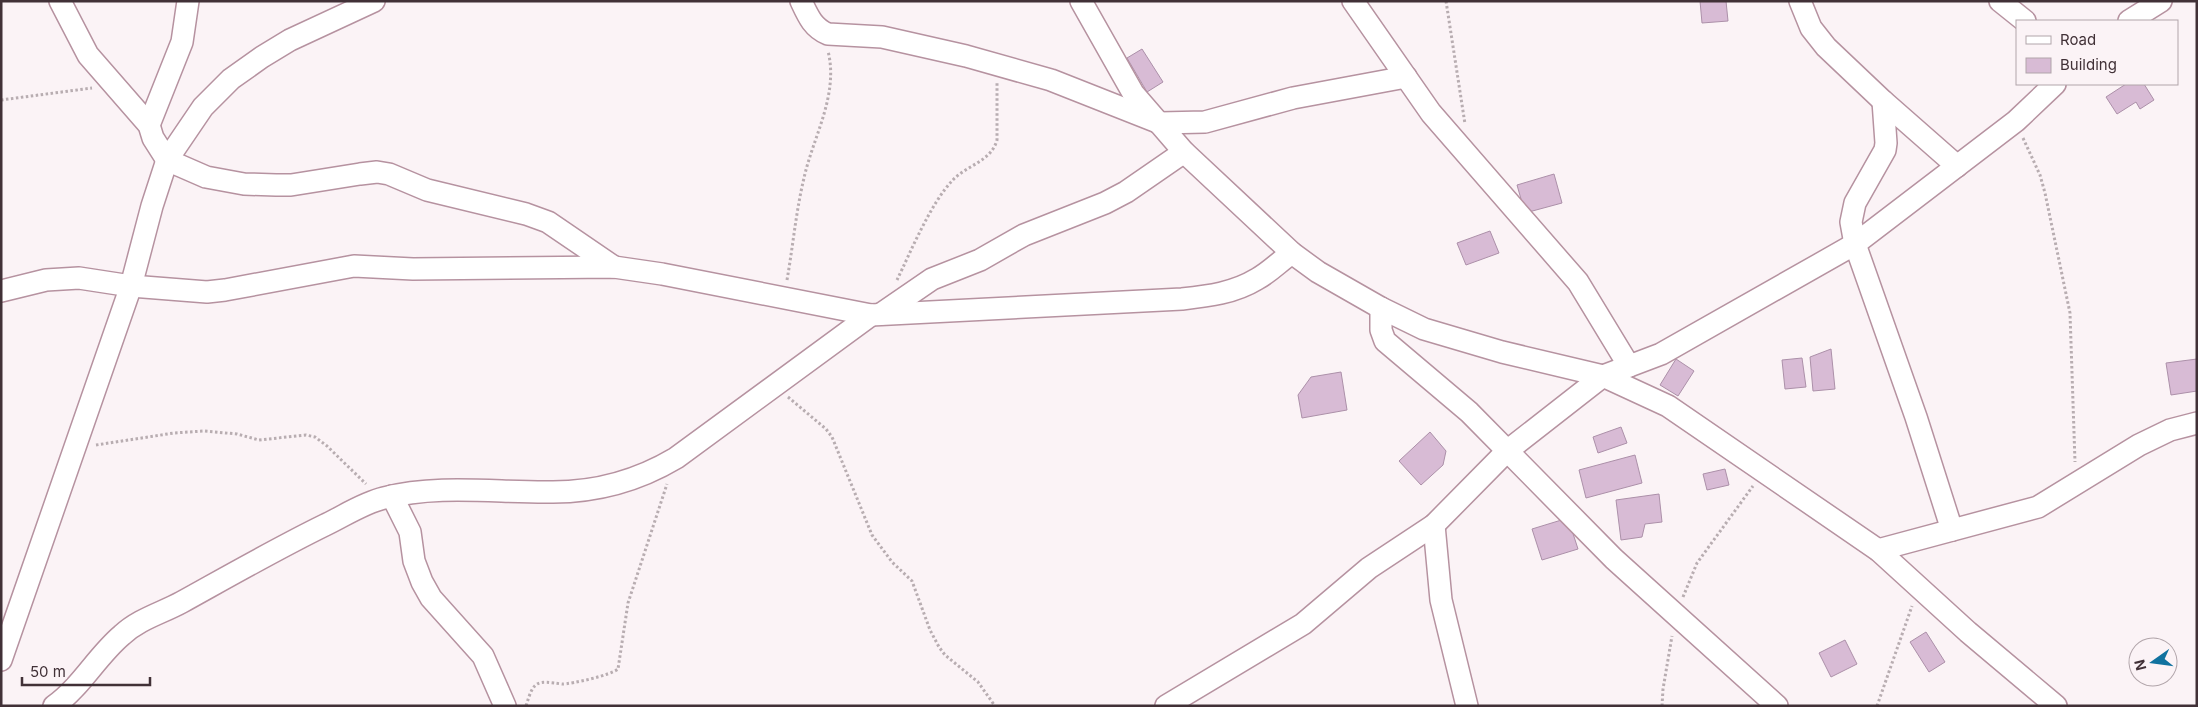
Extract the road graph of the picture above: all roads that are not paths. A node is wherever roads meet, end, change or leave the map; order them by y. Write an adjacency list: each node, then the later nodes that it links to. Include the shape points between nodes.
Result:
1 (60, 1): 16 (street, via 88,55)
2 (188, 1): 16 (street, via 182,42)
3 (374, 1): 18 (street, via 290,40 231,79 203,107)
4 (801, 1): 15 (street, via 813,24 828,34 895,39 997,64 1060,84)
5 (1081, 1): 15 (street, via 1134,93)
6 (1353, 1): 12 (street)
7 (1800, 1): 14 (street, via 1816,36)
8 (2000, 1): 10 (street)
9 (2161, 1): 11 (street)
10 (2024, 20)
11 (2131, 20)
12 (1406, 77): 15 (street, via 1293,98 1205,122); 27 (street, via 1431,113 1578,282)
13 (2054, 85): 19 (street, via 2016,121)
14 (1883, 101): 19 (street); 20 (street, via 1885,150 1855,203 1851,222)
15 (1160, 123): 17 (street)
16 (149, 125): 18 (street, via 157,147)
17 (1184, 152): 21 (street); 26 (street, via 1126,192 1024,235 971,264 932,279)
18 (167, 160): 22 (street, via 206,177 244,184 291,185 360,174 389,174 427,190 517,211 548,222); 23 (street)
19 (1957, 166): 20 (street)
20 (1855, 244): 27 (street, via 1661,354); 33 (street)
21 (1292, 253): 25 (street); 26 (street, via 1259,278 1219,295)
22 (614, 268): 23 (street, via 413,269 354,266 207,292); 26 (street)
23 (131, 286): 24 (street, via 59,278); 35 (street)
24 (1, 291)
25 (1381, 308): 28 (street, via 1433,332); 30 (street, via 1381,330 1385,341 1469,412)
26 (876, 314): 31 (street, via 773,385 676,458 626,481 555,492 425,490)
27 (1629, 366): 28 (street)
28 (1603, 376): 30 (street); 34 (street, via 1668,406)
29 (2197, 423): 33 (street, via 2170,430 2139,444 2038,507)
30 (1507, 451): 32 (street); 40 (street, via 1590,536)
31 (387, 497): 36 (street, via 281,547 180,603 142,620 122,635); 37 (street, via 410,532 414,561 431,598 483,656)
32 (1434, 525): 38 (street, via 1369,568 1303,624); 39 (street, via 1441,600)
33 (1952, 530): 34 (street)
34 (1878, 550): 41 (street)
35 (1, 660)
36 (54, 706)
37 (505, 706)
38 (1166, 706)
39 (1467, 706)
40 (1777, 706)
41 (2056, 706)

